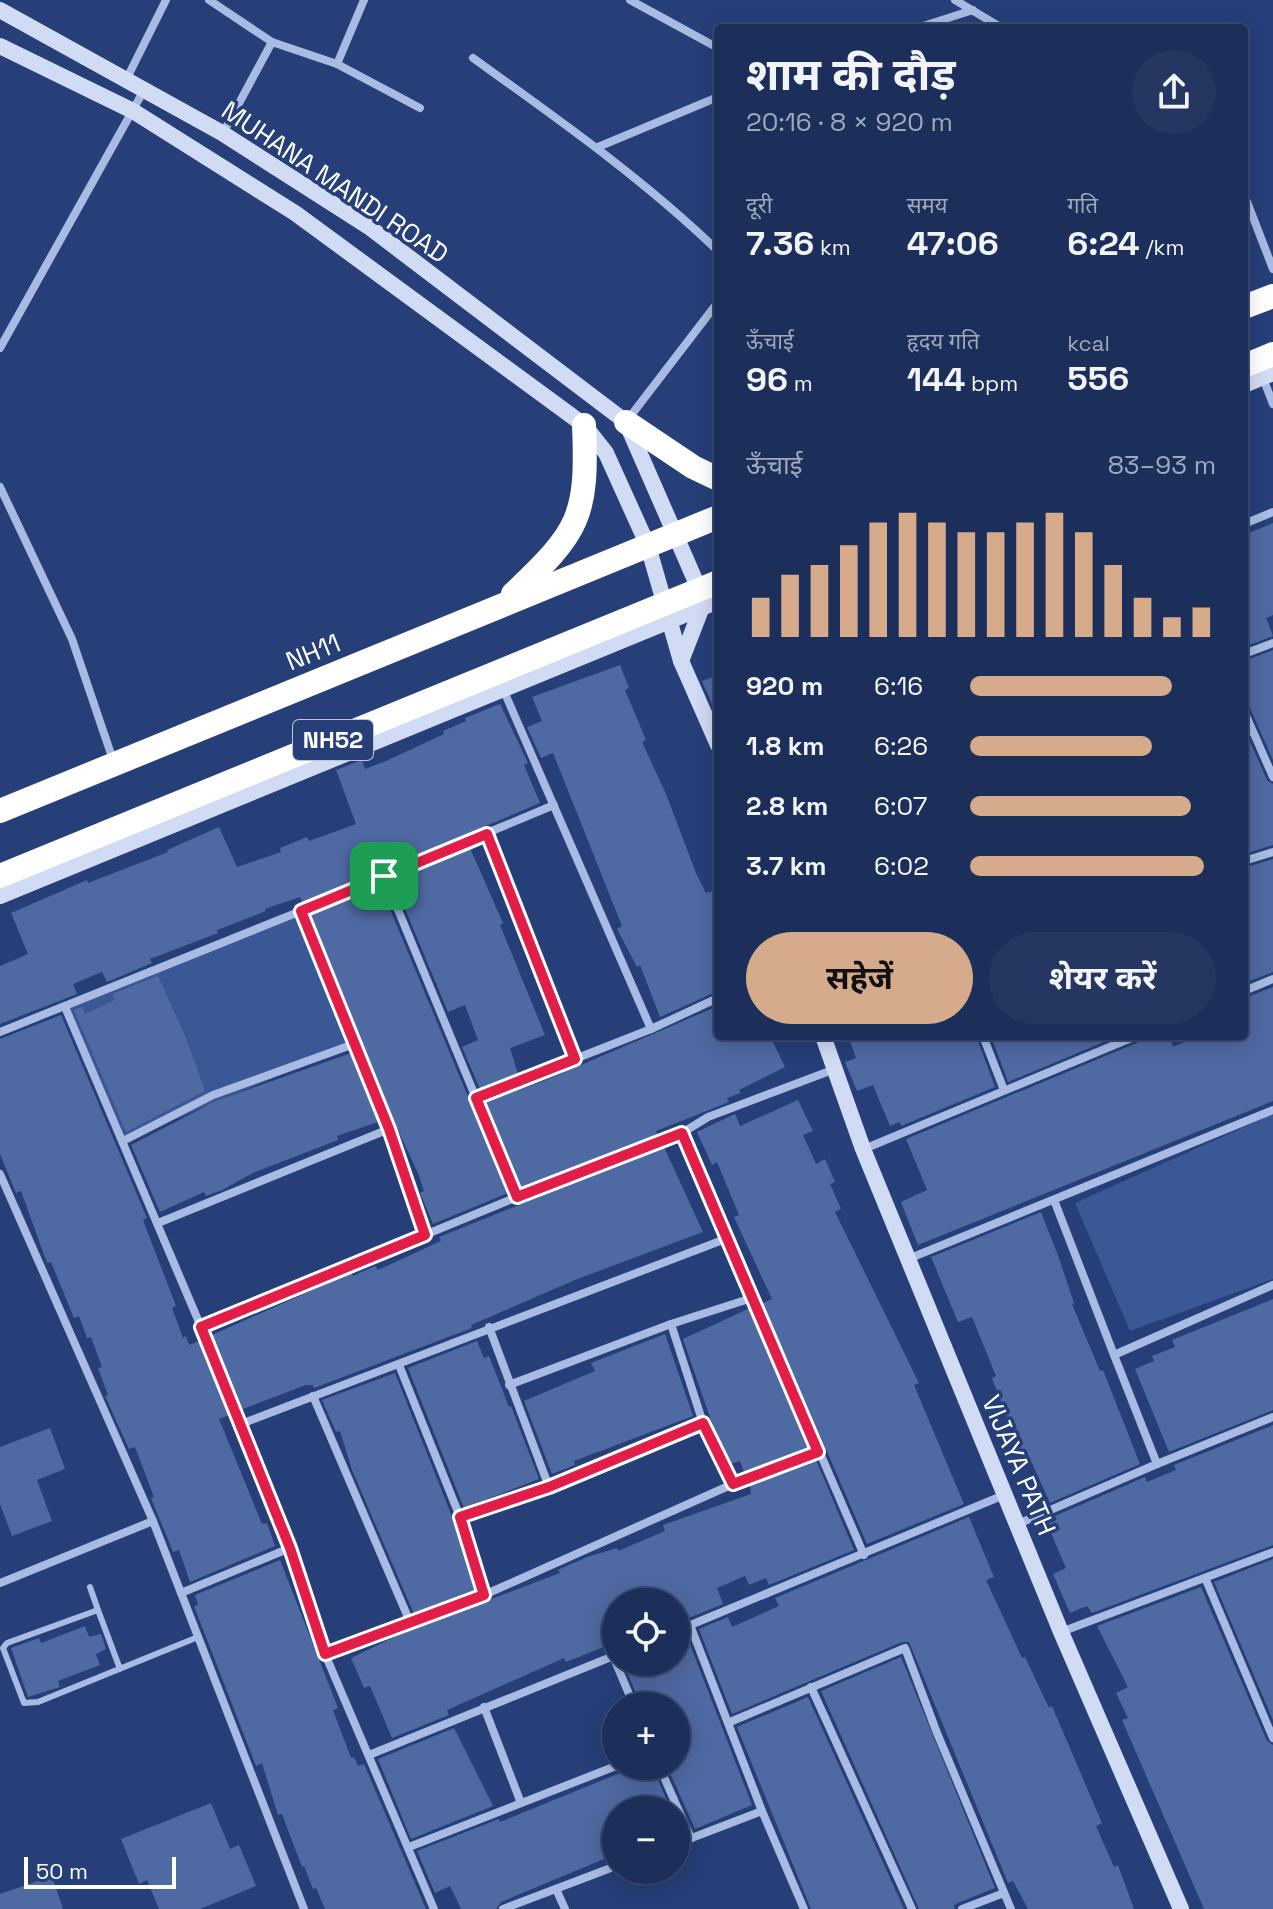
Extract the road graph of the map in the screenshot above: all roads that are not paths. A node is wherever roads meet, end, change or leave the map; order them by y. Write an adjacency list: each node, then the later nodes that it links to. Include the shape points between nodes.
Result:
1 (166, 0): 16 (street)
2 (209, 0): 11 (street)
3 (364, 0): 15 (street)
4 (630, 0): 6 (street)
5 (955, 0): 8 (street)
6 (648, 4): 12 (street)
7 (0, 10): 16 (street, MUHANA MANDI ROAD)
8 (973, 10): 9 (street); 10 (street)
9 (929, 24)
10 (996, 24)
11 (272, 42): 15 (street); 21 (street)
12 (714, 45)
13 (0, 46): 20 (street)
14 (473, 58): 22 (street)
15 (337, 64): 19 (street)
16 (126, 80): 17 (street, MUHANA MANDI ROAD)
17 (144, 90): 20 (street); 21 (street, MUHANA MANDI ROAD)
18 (714, 99): 22 (street)
19 (420, 108)
20 (133, 111): 29 (street); 34 (street, via 295,213)
21 (222, 133): 33 (street, MUHANA MANDI ROAD, via 369,227)
22 (598, 147): 24 (street)
23 (1248, 204): 25 (street)
24 (714, 247)
25 (1273, 269)
26 (1273, 296): 27 (highway)
27 (1248, 305)
28 (714, 307): 33 (street)
29 (0, 348)
30 (1273, 354): 31 (highway)
31 (1260, 372): 32 (street)
32 (1273, 404)
33 (626, 422): 35 (highway); 40 (street)
34 (584, 425): 41 (street, via 606,453); 43 (highway, via 586,477 578,518 561,548)
35 (714, 477)
36 (0, 487): 51 (street, via 72,639)
37 (1273, 512): 39 (street)
38 (714, 519): 40 (highway, NH52)
39 (1248, 522)
40 (675, 534): 41 (highway, NH52); 42 (street)
41 (648, 546): 43 (highway, NH11 / NH52); 44 (street)
42 (709, 595): 44 (highway, NH52); 47 (street)
43 (503, 604): 51 (highway, NH11 / NH52)
44 (667, 612): 47 (street); 48 (street); 58 (highway, NH52)
45 (1273, 643): 46 (street)
46 (1248, 652)
47 (681, 661): 50 (street)
48 (503, 688): 53 (street); 60 (street)
49 (1248, 720): 52 (street)
50 (714, 736)
51 (114, 764): 54 (highway, NH11 / NH52)
52 (1273, 777)
53 (554, 805): 55 (street); 66 (street)
54 (0, 811)
55 (487, 834): 59 (street); 72 (street)
56 (1273, 852): 57 (street)
57 (1248, 860)
58 (0, 876)
59 (384, 876): 61 (street); 75 (street)
60 (0, 896)
61 (301, 911): 65 (street); 71 (street)
62 (1273, 979): 63 (street)
63 (1248, 989)
64 (714, 1000): 66 (street)
65 (65, 1007): 67 (street); 79 (street)
66 (651, 1029): 72 (street)
67 (0, 1032)
68 (824, 1040): 73 (street, VIJAYA PATH)
69 (985, 1040): 74 (street)
70 (1126, 1040): 74 (street)
71 (354, 1044): 77 (street); 79 (street, via 213,1095)
72 (575, 1059): 75 (street)
73 (835, 1069): 78 (street, via 708,1117); 80 (street, VIJAYA PATH)
74 (1004, 1090): 80 (street)
75 (476, 1098): 82 (street)
76 (1273, 1110): 83 (street)
77 (389, 1129): 84 (street); 85 (street)
78 (682, 1133): 82 (street); 86 (street)
79 (123, 1141): 84 (street)
80 (863, 1149): 87 (street, VIJAYA PATH)
81 (0, 1174): 106 (street)
82 (517, 1197): 85 (street)
83 (1054, 1200): 87 (street); 93 (street)
84 (158, 1223): 91 (street)
85 (425, 1235): 91 (street)
86 (728, 1238): 89 (street); 92 (street)
87 (908, 1259): 104 (street, VIJAYA PATH)
88 (1273, 1285): 93 (street)
89 (755, 1297): 90 (street); 100 (street)
90 (671, 1324): 95 (street); 98 (street)
91 (201, 1327): 99 (street)
92 (489, 1327): 94 (street); 95 (street)
93 (1114, 1355): 101 (street)
94 (399, 1365): 96 (street); 105 (street)
95 (509, 1385): 103 (street)
96 (313, 1396): 99 (street); 117 (street)
97 (1273, 1417): 101 (street)
98 (703, 1423): 102 (street); 103 (street)
99 (241, 1424): 108 (street)
100 (818, 1452): 102 (street); 110 (street)
101 (1157, 1464): 107 (street)
102 (733, 1484): 115 (street)
103 (549, 1487): 105 (street)
104 (1005, 1494): 107 (street, VIJAYA PATH); 110 (street)
105 (460, 1517): 115 (street)
106 (153, 1521): 112 (street); 114 (street)
107 (1018, 1524): 119 (street, VIJAYA PATH)
108 (290, 1548): 114 (street); 121 (street)
109 (1273, 1552): 111 (street)
110 (864, 1555): 118 (street)
111 (1206, 1580): 119 (street); 127 (street)
112 (0, 1583)
113 (90, 1587): 116 (lane)
114 (181, 1593): 120 (street)
115 (484, 1595): 117 (street)
116 (98, 1610): 123 (lane); 123 (lane, via 7,1643 4,1656 24,1703 30,1704)
117 (410, 1622): 121 (street)
118 (690, 1625): 126 (street)
119 (1061, 1632): 146 (street, VIJAYA PATH)
120 (198, 1637): 123 (lane); 138 (street)
121 (325, 1654): 128 (street)
122 (602, 1661): 125 (street)
123 (120, 1669)
124 (811, 1687): 126 (street); 137 (street, via 905,1648); 143 (street)
125 (484, 1707): 128 (street); 131 (street)
126 (730, 1722): 132 (street)
127 (1273, 1738)
128 (369, 1755): 134 (street)
129 (602, 1771): 131 (street)
130 (665, 1780): 133 (street)
131 (521, 1803): 134 (street)
132 (762, 1811): 133 (street); 142 (street)
133 (691, 1838)
134 (409, 1847): 139 (street)
135 (602, 1871): 136 (street)
136 (556, 1889): 140 (street); 141 (street)
137 (1004, 1893): 144 (street); 145 (street)
138 (304, 1909)
139 (434, 1909)
140 (503, 1909)
141 (565, 1909)
142 (804, 1909)
143 (912, 1909)
144 (962, 1909)
145 (1011, 1909)
146 (1181, 1909)

